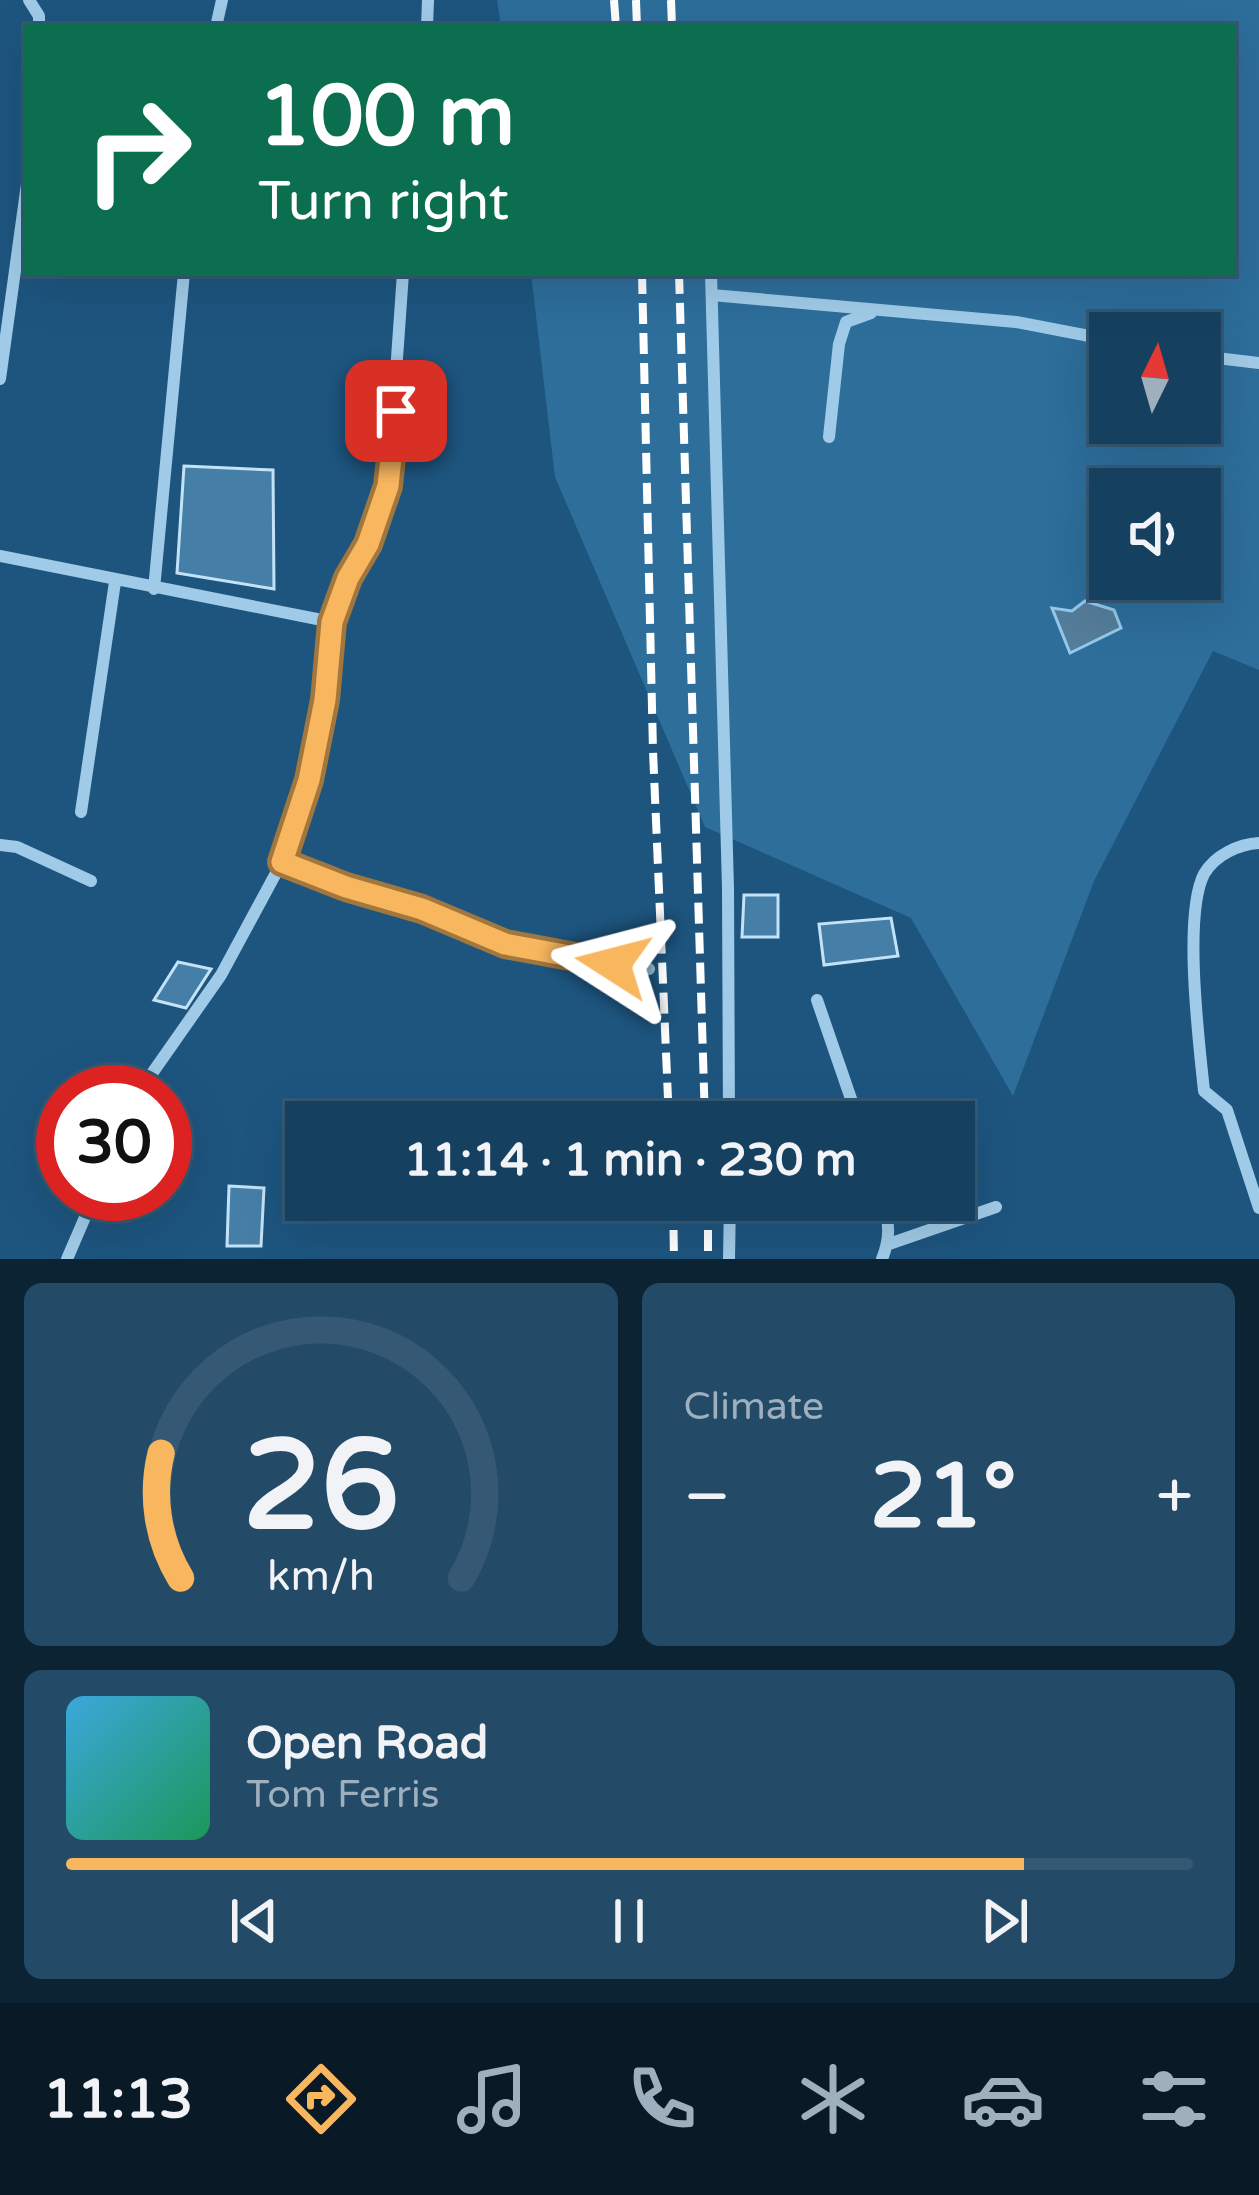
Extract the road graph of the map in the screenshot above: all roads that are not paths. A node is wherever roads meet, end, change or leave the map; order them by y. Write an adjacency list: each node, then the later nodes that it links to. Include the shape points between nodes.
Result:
1 (24, 206): 10 (street)
2 (184, 276): 14 (street)
3 (403, 276): 15 (street, via 388,486)
4 (711, 276): 5 (street)
5 (712, 295): 6 (street); 24 (street)
6 (878, 310): 7 (street); 11 (street, via 846,322)
7 (1089, 336)
8 (1221, 358): 9 (street)
9 (1259, 363)
10 (0, 379)
11 (829, 437)
12 (0, 556): 13 (street)
13 (115, 582): 14 (street); 16 (street)
14 (154, 589): 15 (street)
15 (332, 622): 19 (street, via 309,780)
16 (81, 812)
17 (1259, 843): 27 (street, via 1239,844 1206,870 1196,900 1196,1016 1204,1091 1228,1110)
18 (0, 845): 20 (street)
19 (282, 862): 21 (street, via 505,944); 23 (street, via 221,975)
20 (91, 881)
21 (649, 969)
22 (817, 1000): 25 (street)
23 (158, 1065)
24 (728, 1101)
25 (852, 1101)
26 (996, 1208): 31 (street)
27 (1259, 1208)
28 (83, 1221): 32 (street)
29 (730, 1221): 33 (street)
30 (890, 1221): 31 (street)
31 (889, 1244): 34 (street)
32 (67, 1259)
33 (729, 1259)
34 (882, 1259)

